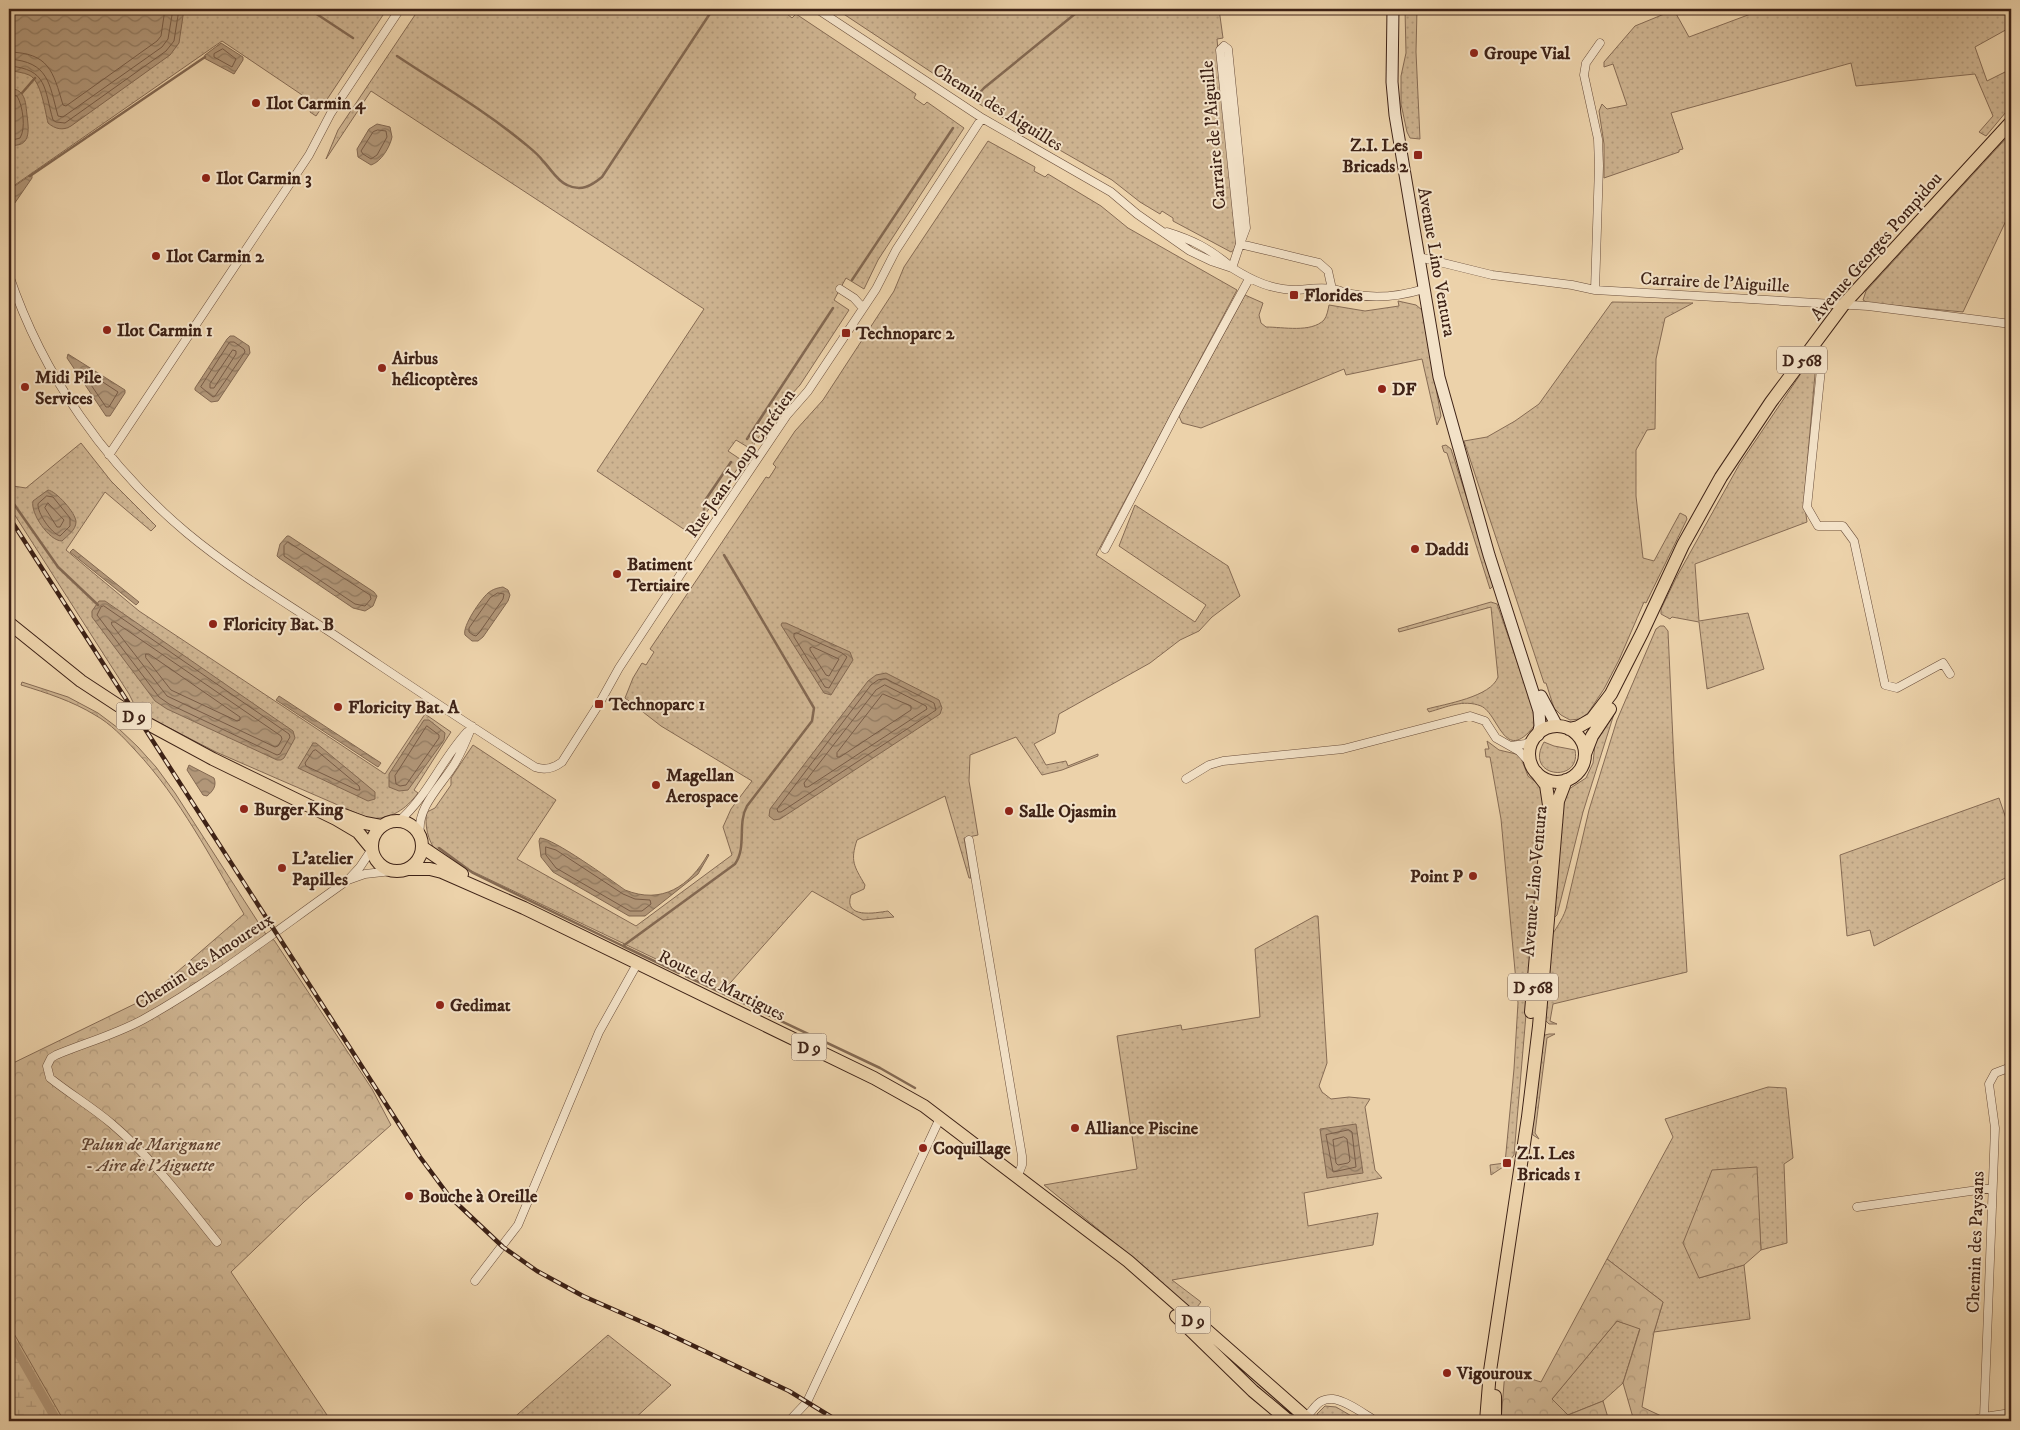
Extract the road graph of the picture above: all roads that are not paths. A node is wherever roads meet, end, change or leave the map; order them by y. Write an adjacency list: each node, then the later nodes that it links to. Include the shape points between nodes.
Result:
1 (400, 9): 20 (street, via 328,117 309,155)
2 (817, 9): 5 (street, Chemin des Aiguilles)
3 (1393, 9): 8 (main road, Avenue Lino Ventura, via 1395,115)
4 (1600, 43): 15 (street, via 1584,69 1598,139)
5 (982, 118): 9 (street, Chemin des Aiguilles, via 1111,192 1137,214 1202,258); 17 (street, Rue Jean-Loup Chrétien, via 896,250)
6 (2011, 122): 16 (main road, Avenue Georges Pompidou / D 568)
7 (1240, 244): 7 (street, Carraire de l'Aiguille, via 1246,228 1228,49 1224,46 1220,50); 9 (street, Carraire de l'Aiguille); 13 (street, via 1318,263 1328,271)
8 (1419, 257): 14 (main road, Avenue Lino Ventura); 15 (street, Carraire de l'Aiguille, via 1492,274)
9 (1232, 268): 11 (street)
10 (9, 275): 20 (street, Rue Jean-Loup Chrétien, via 38,344 84,422)
11 (1249, 278): 13 (street, via 1274,288); 22 (street)
12 (840, 289): 17 (street)
13 (1332, 289): 14 (street, via 1367,297)
14 (1424, 289): 21 (main road, Avenue Lino Ventura, via 1439,377)
15 (1595, 290): 16 (street, Carraire de l'Aiguille)
16 (1844, 304): 18 (street, Carraire de l'Aiguille); 19 (main road, Avenue Georges Pompidou / D 568)
17 (863, 308): 26 (street, Rue Jean-Loup Chrétien, via 714,524 619,668 562,762 547,769 535,768)
18 (2011, 324)
19 (1807, 354): 24 (main road, Avenue Georges Pompidou / D 568, via 1721,477 1683,545); 25 (street, via 1821,369 1807,507 1818,526 1843,526 1854,542 1886,685 1897,688 1943,663)
20 (109, 455): 26 (street, Rue Jean-Loup Chrétien, via 160,509 221,559)
21 (1479, 515): 27 (main road, Avenue Lino Ventura, via 1509,594 1544,703); 29 (main road, Avenue Lino Ventura, via 1539,711 1540,726)
22 (1106, 549)
23 (9, 622): 35 (main road, D 9, via 81,681 139,719)
24 (1642, 633): 28 (main road, Avenue Georges Pompidou, via 1601,709 1587,723); 31 (main road, Avenue Georges Pompidou, via 1614,702 1592,736)
25 (1950, 674)
26 (472, 726): 36 (street, via 414,806); 39 (street, via 455,763 422,814 419,824)
27 (1557, 726): 28 (main road); 29 (main road)
28 (1570, 729): 31 (main road, via 1580,737)
29 (1536, 737): 30 (street, via 1525,744); 32 (main road, via 1530,755)
30 (1509, 746): 32 (street, via 1524,755); 33 (street, via 1496,738 1483,719 1466,716 1343,749 1223,761)
31 (1586, 754): 34 (main road, via 1579,772)
32 (1534, 768): 34 (main road, via 1544,779 1553,782); 48 (main road, Avenue Lino Ventura / D 568, via 1546,785 1549,805)
33 (1186, 779)
34 (1566, 780): 48 (main road, Avenue Lino Ventura / D 568, via 1558,801 1538,1026)
35 (273, 787): 37 (main road, D 9, via 364,823); 40 (main road, D 9, via 358,832)
36 (399, 821): 37 (main road); 39 (main road, via 412,825)
37 (381, 826): 40 (main road)
38 (970, 840): 49 (street, via 1022,1156)
39 (421, 841): 41 (main road, via 418,860); 44 (main road, Route de Martigues / D 9, via 458,872)
40 (372, 849): 42 (main road, via 378,863); 43 (street, Chemin des Amoureux)
41 (407, 869): 42 (main road); 44 (main road, Route de Martigues / D 9, via 442,872)
42 (392, 871): 43 (street, Chemin des Amoureux)
43 (348, 880): 53 (street, Chemin des Amoureux, via 277,933 170,1004 48,1061 46,1070 50,1078 100,1114 131,1142)
44 (524, 908): 45 (main road, Route de Martigues / D 9)
45 (638, 964): 47 (main road, Route de Martigues / D 9, via 874,1078); 55 (street, via 599,1032 518,1225)
46 (2011, 1067): 50 (street, Chemin des Paysans, via 1995,1073 1989,1084 1995,1128)
47 (940, 1118): 49 (main road, Route de Martigues / D 9); 60 (street, via 808,1402)
48 (1522, 1147): 54 (main road, D 568)
49 (1017, 1178): 52 (main road, Route de Martigues / D 9)
50 (1992, 1188): 51 (street); 57 (street, Chemin des Paysans)
51 (1857, 1207)
52 (1073, 1221): 58 (main road, Route de Martigues / D 9); 59 (main road, Route de Martigues / D 9, via 1128,1261)
53 (217, 1242)
54 (1505, 1277): 62 (main road, D 568); 63 (main road, D 568)
55 (475, 1281)
56 (2011, 1413): 57 (street)
57 (1984, 1417): 64 (street)
58 (1286, 1419): 59 (street)
59 (1308, 1420): 61 (street, via 1319,1404 1331,1399)
60 (789, 1421)
61 (1376, 1421)
62 (1484, 1421)
63 (1495, 1421)
64 (1970, 1421)

